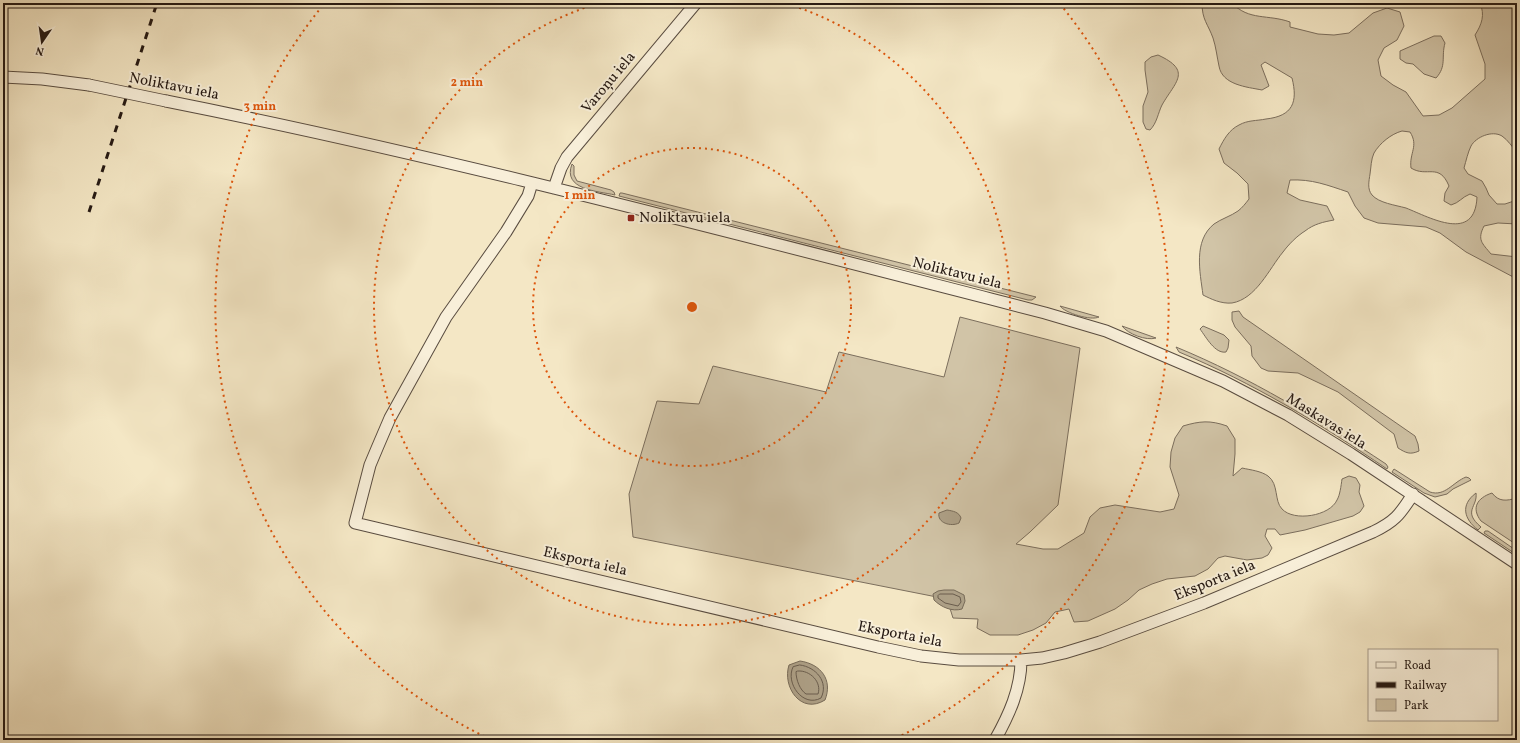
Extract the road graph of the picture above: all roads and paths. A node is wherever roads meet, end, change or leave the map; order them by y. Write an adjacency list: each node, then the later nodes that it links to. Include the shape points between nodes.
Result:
1 (696, 3): 4 (street, Varoņu iela, via 567,157)
2 (3, 77): 3 (street, Noliktavu iela, bridge, via 89,85 360,141)
3 (532, 183): 4 (street, Noliktavu iela); 8 (street, Eksporta iela, via 528,196 506,232 446,317 390,418 370,465 355,523 921,656 959,660)
4 (554, 188): 5 (street, Noliktavu iela, via 991,299)
5 (1106, 331): 6 (street, Maskavas iela, via 1256,397)
6 (1413, 494): 7 (street, Maskavas iela); 8 (street, Eksporta iela, via 1399,515 1388,525 1373,532 1204,603 1120,635 1064,653)
7 (1517, 564)
8 (1021, 660): 9 (street, via 1018,687 1005,722)
9 (995, 740)

